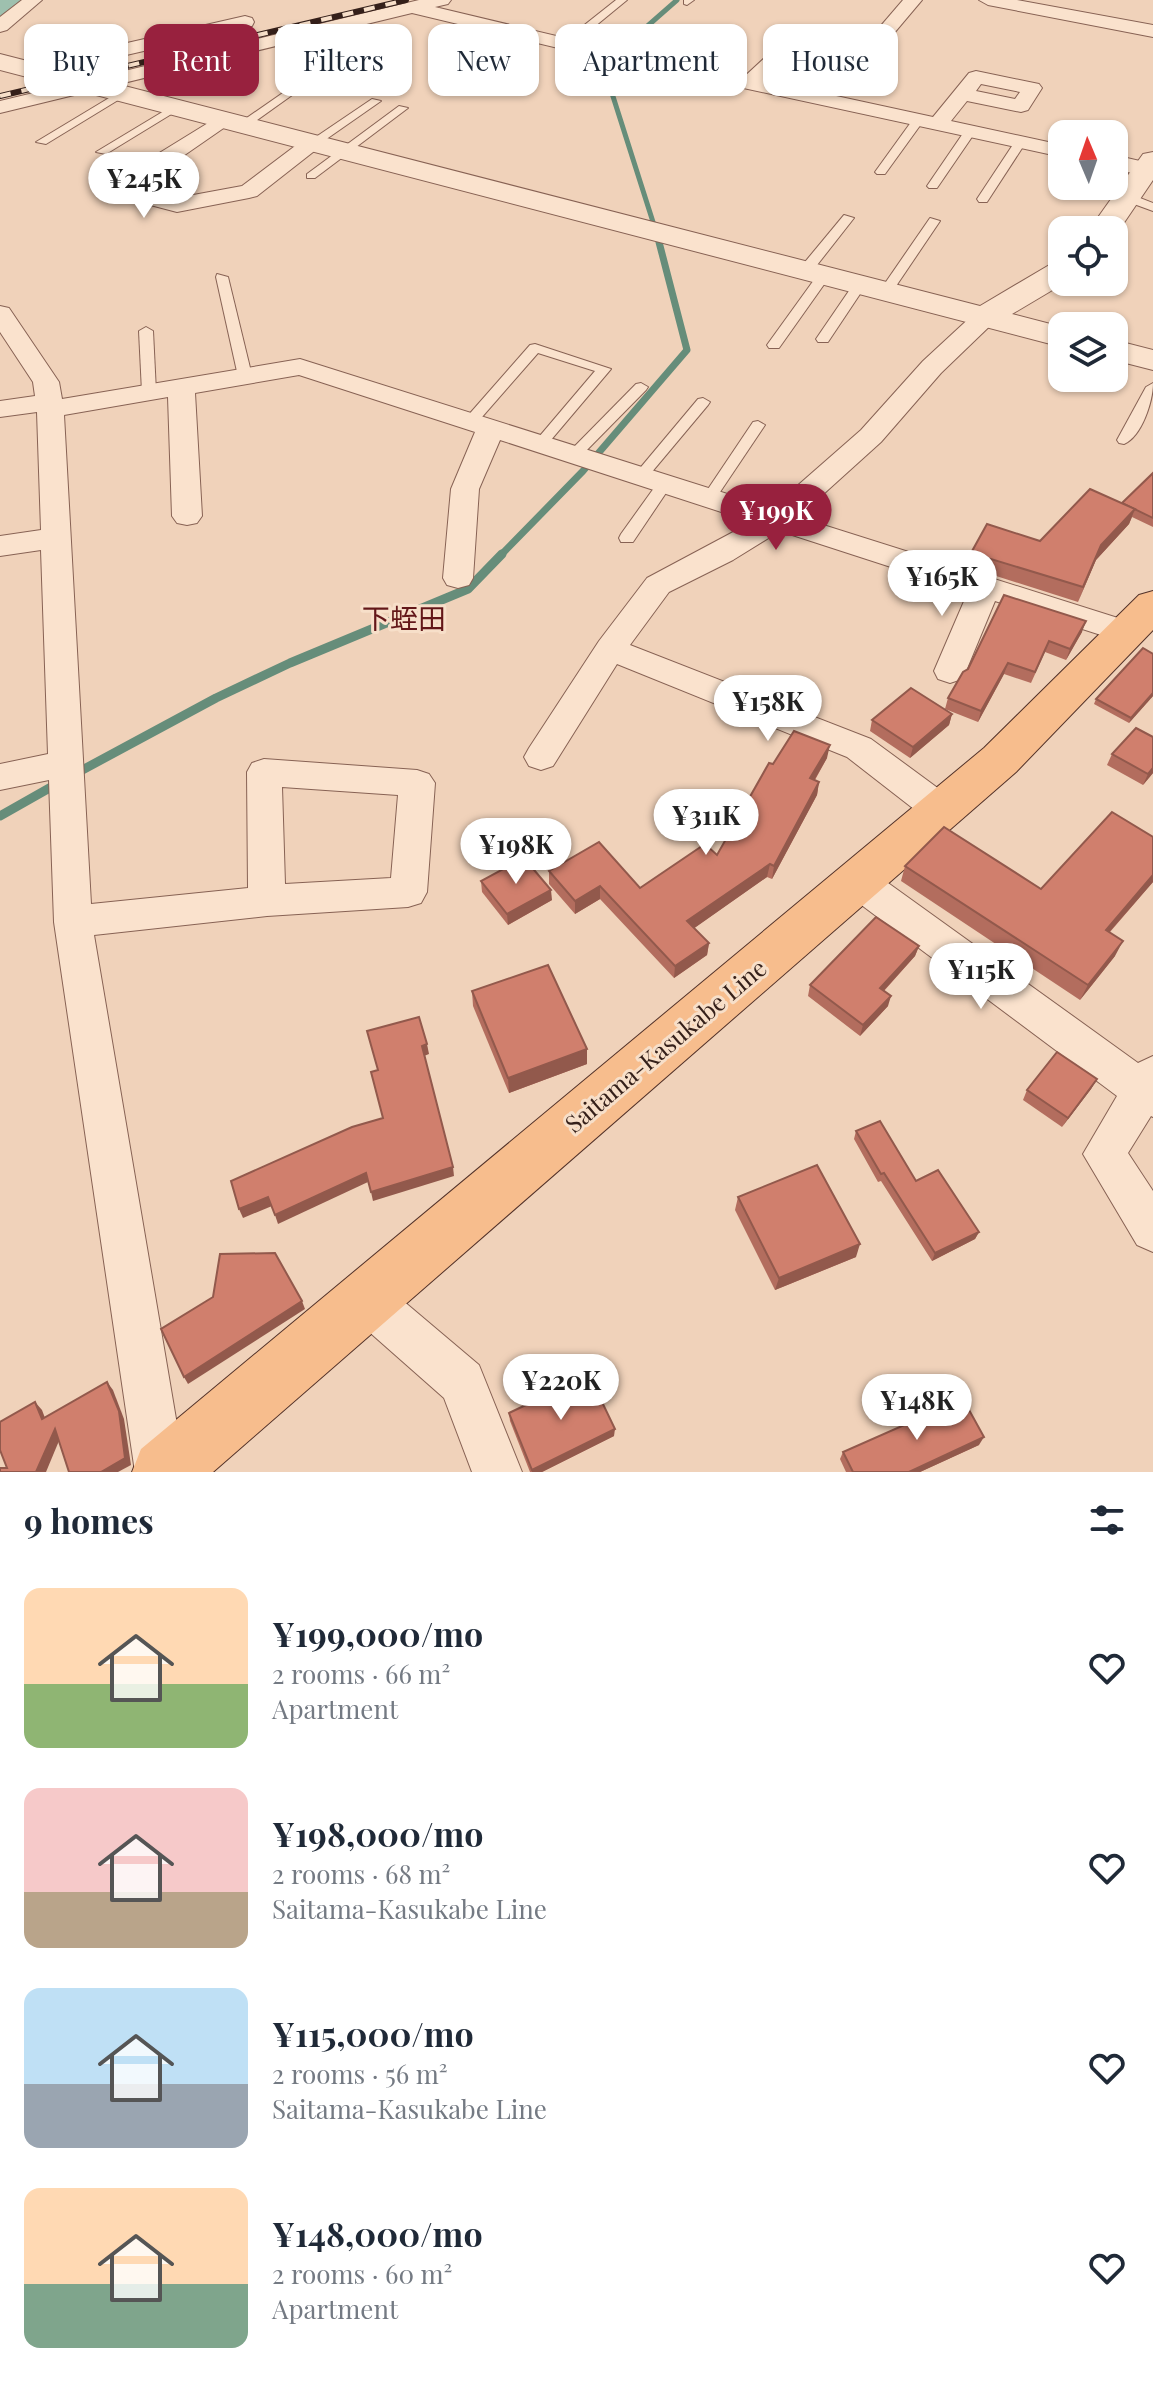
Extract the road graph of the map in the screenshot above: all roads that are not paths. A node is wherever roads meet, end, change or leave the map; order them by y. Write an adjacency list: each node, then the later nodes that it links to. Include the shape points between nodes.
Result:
1 (33, 0): 11 (street)
2 (442, 0): 6 (street)
3 (622, 0): 9 (lane)
4 (913, 0): 10 (street)
5 (988, 0): 12 (street)
6 (411, 7): 8 (street); 16 (street)
7 (265, 18): 13 (street)
8 (481, 24)
9 (592, 24)
10 (892, 24)
11 (0, 26)
12 (1153, 31)
13 (128, 49)
14 (0, 62): 15 (street)
15 (24, 69)
16 (128, 74)
17 (749, 83): 23 (street); 23 (street, via 792,43 852,54)
18 (962, 94): 28 (street)
19 (128, 95): 26 (street)
20 (41, 96): 25 (street)
21 (120, 96): 31 (lane)
22 (281, 96): 29 (lane)
23 (814, 97): 28 (street)
24 (376, 101): 33 (lane)
25 (0, 107)
26 (174, 108): 29 (street); 35 (lane)
27 (403, 108): 36 (lane)
28 (928, 122): 30 (street); 39 (lane)
29 (232, 124): 33 (street); 33 (street, via 130,181 124,191 177,205 249,191)
30 (970, 131): 32 (street); 41 (lane)
31 (42, 142)
32 (1020, 142): 34 (street); 42 (lane)
33 (311, 145): 36 (street)
34 (1048, 148)
35 (102, 152)
36 (344, 153): 40 (lane); 47 (street)
37 (1128, 162): 38 (street)
38 (1151, 163): 43 (street)
39 (881, 172)
40 (311, 176)
41 (933, 186)
42 (983, 199)
43 (1140, 202): 44 (street)
44 (1122, 216)
45 (848, 218): 47 (lane)
46 (934, 221): 50 (lane)
47 (814, 274): 50 (street); 56 (lane)
48 (222, 277): 59 (lane)
49 (1048, 279): 52 (street)
50 (872, 289): 52 (street); 55 (lane)
51 (0, 313): 65 (street, via 46,382)
52 (985, 317): 54 (street); 75 (street, via 871,436)
53 (146, 331): 63 (lane)
54 (1048, 333)
55 (823, 339)
56 (774, 345)
57 (1128, 354): 58 (street)
58 (1153, 360)
59 (245, 376): 60 (street); 67 (street, via 300,367)
60 (181, 387): 63 (street); 74 (street)
61 (641, 387): 71 (lane)
62 (1153, 387): 69 (lane)
63 (149, 392): 65 (street)
64 (703, 402): 72 (lane)
65 (49, 406): 66 (street); 76 (street)
66 (0, 409)
67 (480, 425): 70 (street); 70 (lane, via 535,348 604,369); 79 (street, via 465,489)
68 (758, 425): 73 (lane)
69 (1124, 440)
70 (540, 444): 71 (street)
71 (574, 455): 72 (street)
72 (652, 480): 73 (street); 77 (lane)
73 (709, 498): 75 (street)
74 (187, 516)
75 (777, 520): 80 (street); 82 (street, via 658,585)
76 (56, 538): 78 (street); 85 (street)
77 (627, 538)
78 (0, 546)
79 (458, 578)
80 (986, 587): 81 (street); 83 (street)
81 (1145, 616): 87 (main road, Saitama-Kasukabe Line, via 1000,760)
82 (610, 649): 84 (street); 87 (street, via 859,748)
83 (950, 671)
84 (541, 757)
85 (66, 764): 86 (street); 90 (street)
86 (0, 777)
87 (941, 810): 88 (main road, Saitama-Kasukabe Line)
88 (857, 881): 91 (street); 93 (main road, Saitama-Kasukabe Line)
89 (267, 901): 89 (street, via 408,892 417,783 264,772); 90 (street)
90 (73, 922): 94 (street)
91 (1149, 1088): 92 (street, via 1104,1154)
92 (1153, 1230)
93 (366, 1299): 94 (main road, Saitama-Kasukabe Line); 95 (street, via 462,1382)
94 (162, 1472)
95 (497, 1472)

